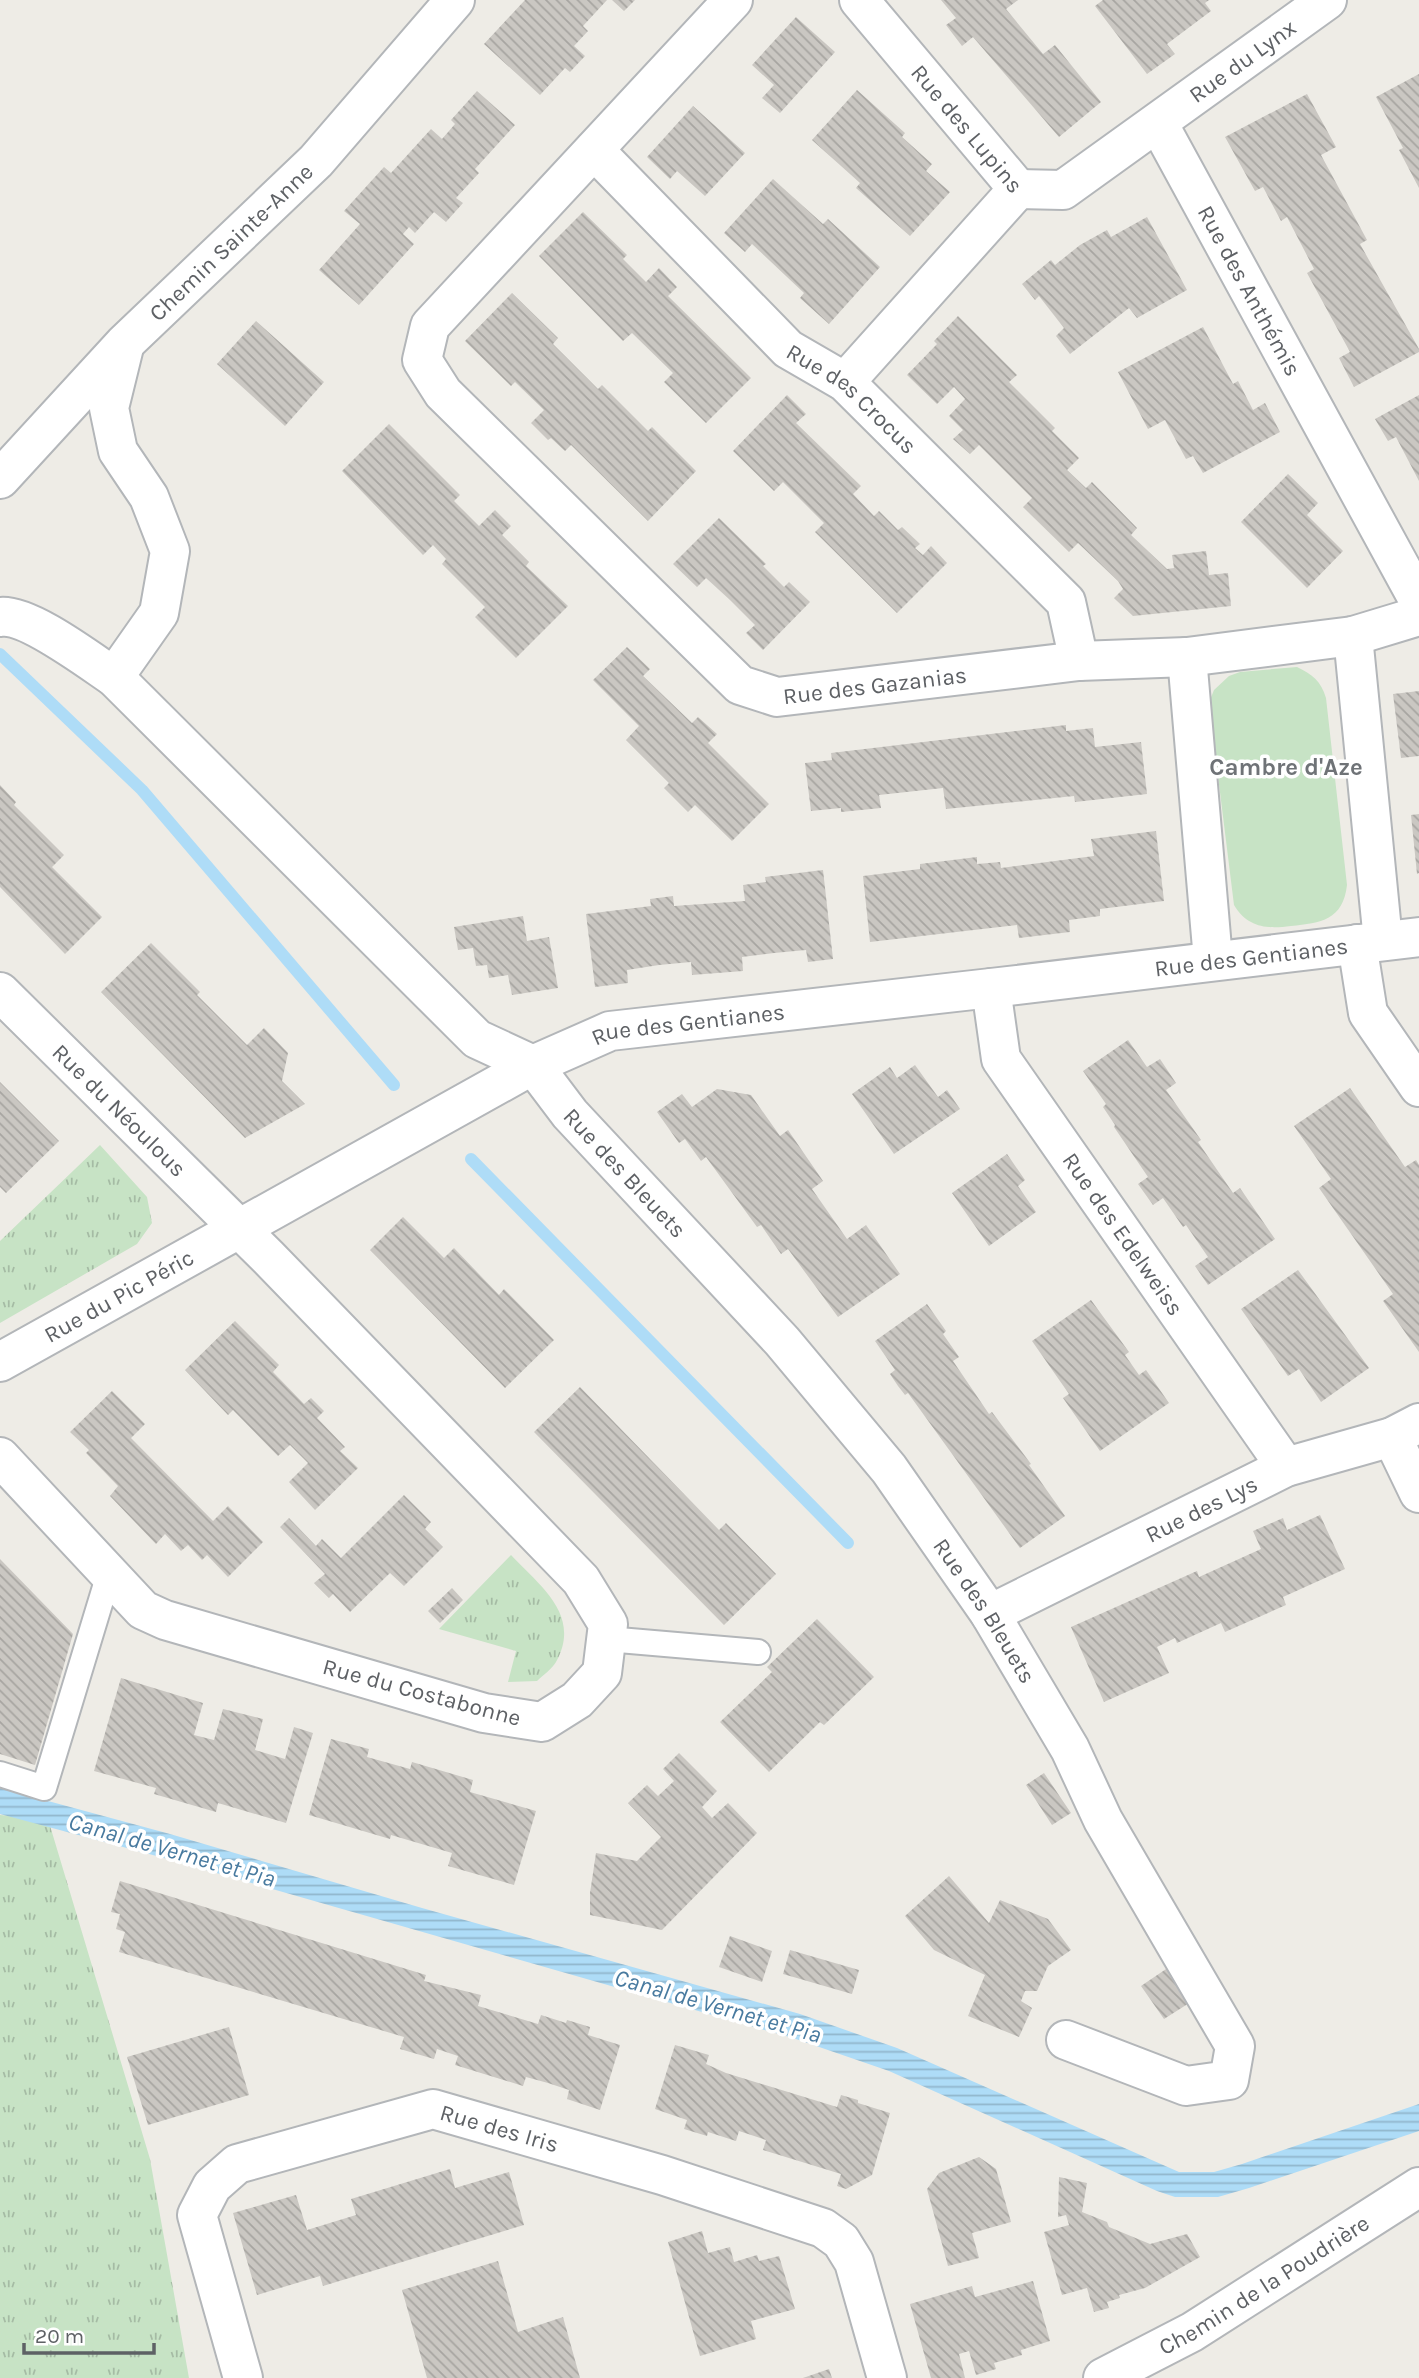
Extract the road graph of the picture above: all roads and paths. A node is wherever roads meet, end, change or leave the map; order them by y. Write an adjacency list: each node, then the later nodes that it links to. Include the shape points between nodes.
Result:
1 (455, 0): 8 (street, Chemin Sainte-Anne, via 316,161)
2 (733, 0): 6 (street)
3 (859, 0): 7 (street, Rue des Lupins)
4 (1327, 0): 5 (street, Rue du Lynx)
5 (1157, 123): 7 (street, via 1063,190); 11 (street, Rue des Anthémis)
6 (594, 150): 9 (street, Rue des Crocus, via 788,349); 16 (street, Rue des Gazanias, via 430,326 422,360 443,393 740,685 777,697)
7 (1017, 189): 9 (street, Rue des Lupins)
8 (124, 344): 10 (street, Chemin Sainte-Anne); 17 (street, via 109,408 118,451 149,497 170,551 159,612)
9 (845, 382): 16 (street, Rue des Crocus, via 1066,601)
10 (0, 479)
11 (1419, 601)
12 (1419, 616): 14 (street, Rue des Gazanias)
13 (0, 617): 17 (street, via 9,615 48,633)
14 (1353, 636): 15 (street, Rue des Gazanias); 18 (street)
15 (1187, 657): 16 (street, Rue des Gazanias); 19 (street)
16 (1079, 662)
17 (114, 677): 22 (street, via 477,1039)
18 (1386, 941): 19 (street, Rue des Gentianes); 23 (street, via 1368,1013)
19 (1213, 960): 20 (street, Rue des Gentianes)
20 (990, 988): 22 (street, Rue des Gentianes, via 610,1031); 28 (street, Rue des Edelweiss, via 1001,1059)
21 (0, 992): 24 (street, Rue du Néoulous)
22 (533, 1065): 24 (street, Rue des Gentianes); 31 (street, Rue des Bleuets, via 570,1114 782,1341 889,1469)
23 (1419, 1087)
24 (238, 1229): 25 (street, Rue du Pic Péric); 32 (street, Rue du Costabonne, via 581,1580 608,1624)
25 (0, 1362)
26 (1405, 1430): 28 (street, Rue des Lys); 29 (street)
27 (0, 1457): 30 (street, Rue du Costabonne)
28 (1286, 1467): 31 (street, Rue des Lys)
29 (1419, 1493)
30 (109, 1574): 32 (street, Rue du Costabonne, via 144,1610 165,1620 484,1713 542,1722 577,1700 602,1673); 34 (lane, via 44,1788)
31 (990, 1614): 35 (street, Rue des Bleuets, via 1235,2046 1229,2080 1186,2087)
32 (607, 1639): 33 (lane)
33 (758, 1652)
34 (0, 1774)
35 (1066, 2040)
36 (1419, 2188): 39 (street, Chemin de la Poudrière, via 1192,2332)
37 (243, 2378): 38 (street, Rue des Iris, via 197,2216 212,2186 237,2164 433,2109 662,2175 823,2228 841,2241 853,2262)
38 (887, 2378)
39 (1103, 2378)

